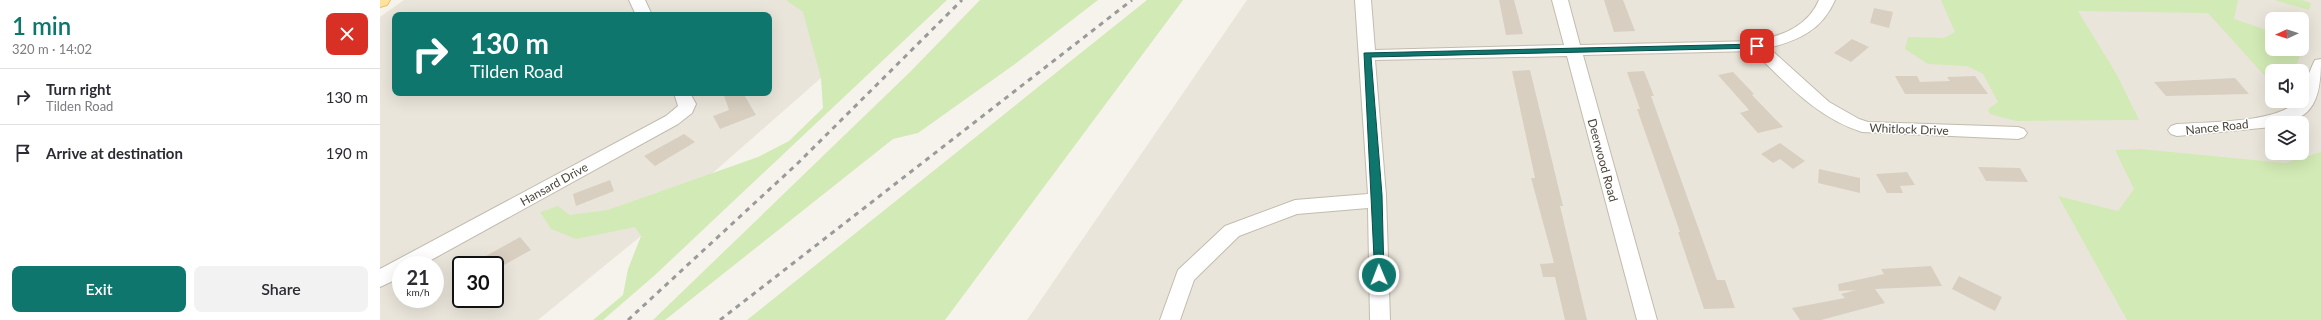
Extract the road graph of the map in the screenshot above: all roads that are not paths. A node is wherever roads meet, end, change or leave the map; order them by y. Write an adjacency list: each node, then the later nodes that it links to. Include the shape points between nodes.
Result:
1 (637, 0): 5 (street)
2 (1363, 0): 8 (street)
3 (1560, 0): 7 (street, Deerwood Road)
4 (1827, 0): 6 (street, via 1820,16 1806,28 1775,42)
5 (643, 12)
6 (1757, 46): 7 (street); 12 (street, Whitlock Drive, via 1827,109 1856,126)
7 (1573, 51): 8 (street); 19 (street, Deerwood Road)
8 (1367, 54): 13 (street)
9 (2321, 64): 11 (street, Nance Road, via 2296,114 2268,122)
10 (683, 96): 14 (street, Hansard Drive, via 686,109 672,120)
11 (2177, 130)
12 (2018, 133)
13 (1378, 200): 17 (street, via 1295,207 1232,231 1186,276); 18 (street)
14 (422, 256)
15 (392, 272): 16 (street)
16 (380, 279)
17 (1170, 320)
18 (1380, 320)
19 (1647, 320)

